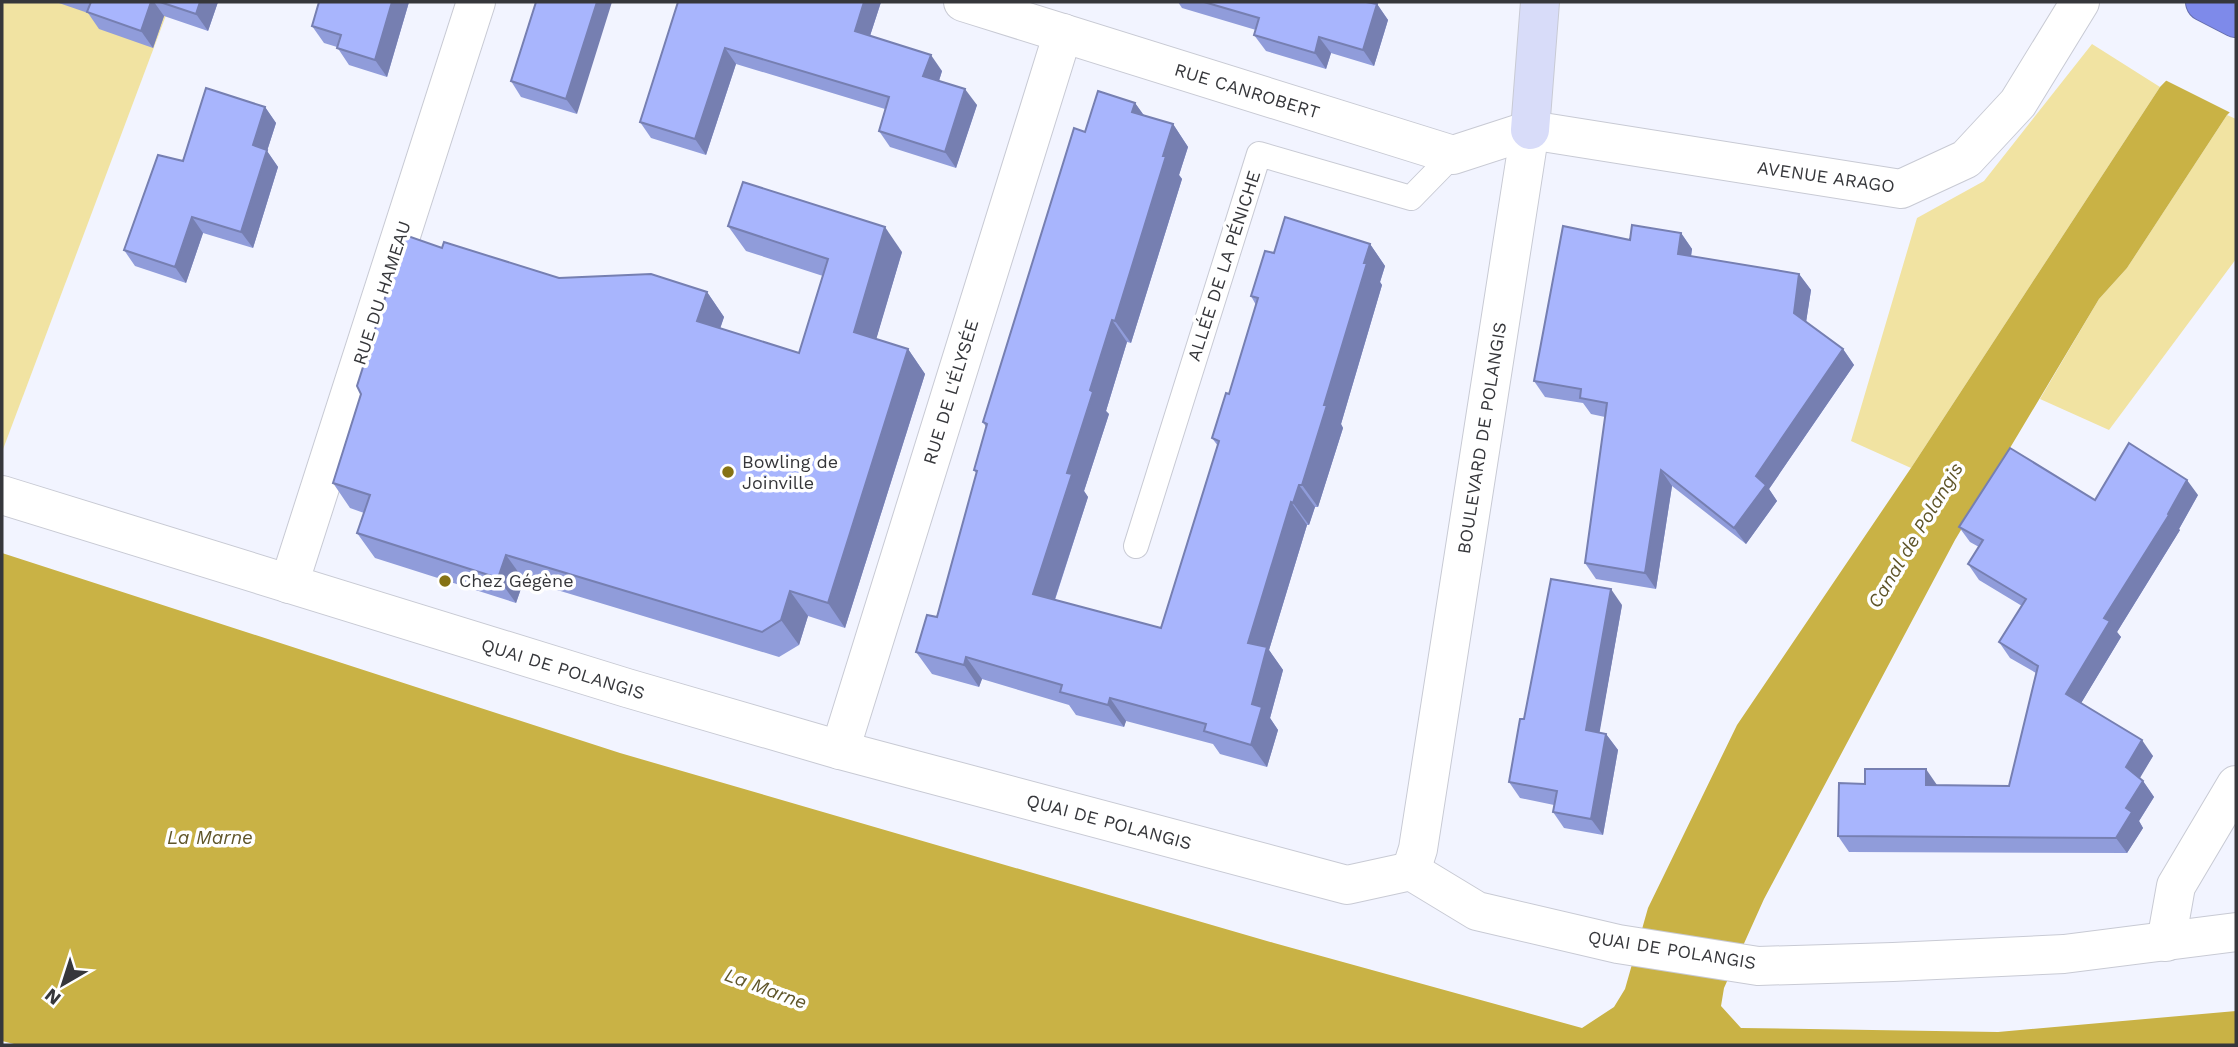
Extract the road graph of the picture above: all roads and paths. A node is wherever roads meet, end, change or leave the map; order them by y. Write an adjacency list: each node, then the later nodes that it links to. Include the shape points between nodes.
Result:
1 (476, 2): 12 (street, RUE DU HAMEAU)
2 (963, 2): 7 (street, RUE CANROBERT)
3 (1540, 2): 8 (street, BOULEVARD DE POLANGIS)
4 (2080, 2): 8 (street, AVENUE ARAGO, via 2018,103 1966,159 1901,189)
5 (2205, 2): 6 (highway)
6 (2236, 18)
7 (1063, 33): 9 (street, RUE CANROBERT); 13 (street, RUE DE L'ÉLYSÉE)
8 (1530, 130): 9 (street); 15 (street, BOULEVARD DE POLANGIS, via 1421,835)
9 (1453, 155): 11 (lane, ALLÉE DE LA PÉNICHE, via 1411,198 1259,154)
10 (2, 495): 12 (street, QUAI DE POLANGIS)
11 (1136, 546)
12 (289, 584): 13 (street, QUAI DE POLANGIS)
13 (840, 750): 15 (street, QUAI DE POLANGIS, via 1347,885)
14 (2236, 785): 17 (street, via 2176,886)
15 (1411, 871): 17 (street, QUAI DE POLANGIS, via 1477,911 1618,944 1758,965 2064,954)
16 (2236, 932): 17 (street, QUAI DE POLANGIS)
17 (2166, 942)

